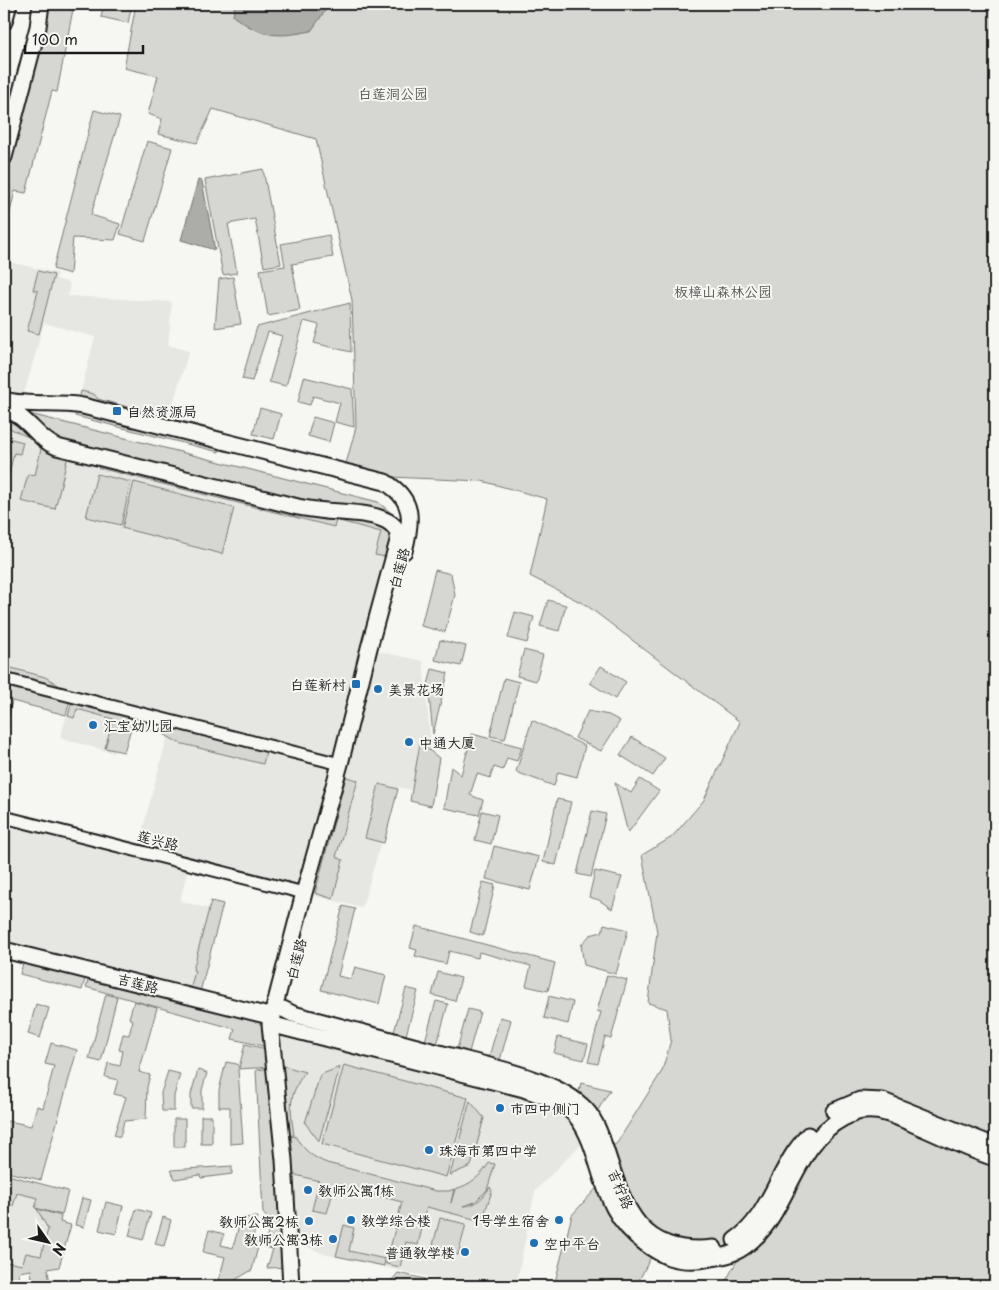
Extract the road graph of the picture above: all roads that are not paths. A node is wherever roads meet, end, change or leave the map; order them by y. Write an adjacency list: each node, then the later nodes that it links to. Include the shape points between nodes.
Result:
1 (9, 4): 3 (main road)
2 (41, 4): 4 (main road)
3 (4, 22)
4 (4, 157)
5 (4, 400): 12 (main road, 白莲路, via 83,406 375,478 392,486 406,502 410,514 408,534)
6 (4, 409): 8 (main road, 白莲路, via 19,415 47,441 60,448 298,507 354,512 379,518 394,526 398,541)
7 (4, 679): 8 (street)
8 (340, 764): 10 (main road, 白莲路)
9 (4, 817): 10 (street, 莲兴路)
10 (304, 893): 12 (main road, 白莲路)
11 (4, 950): 12 (main road, 吉莲路)
12 (276, 1023): 13 (main road, 吉柠路, via 293,1014 499,1069 564,1092 592,1117 632,1216 652,1235 675,1247 714,1248 742,1235 760,1213 794,1152 808,1135 832,1113 860,1100 883,1101); 14 (main road, 吉柠路, via 524,1089 558,1102 582,1122 609,1198 623,1224 652,1248 670,1257 707,1259 740,1250 770,1218 812,1145 837,1121 851,1114 863,1111 888,1114); 15 (main road, 白莲路)
13 (995, 1146)
14 (995, 1158)
15 (291, 1286)

